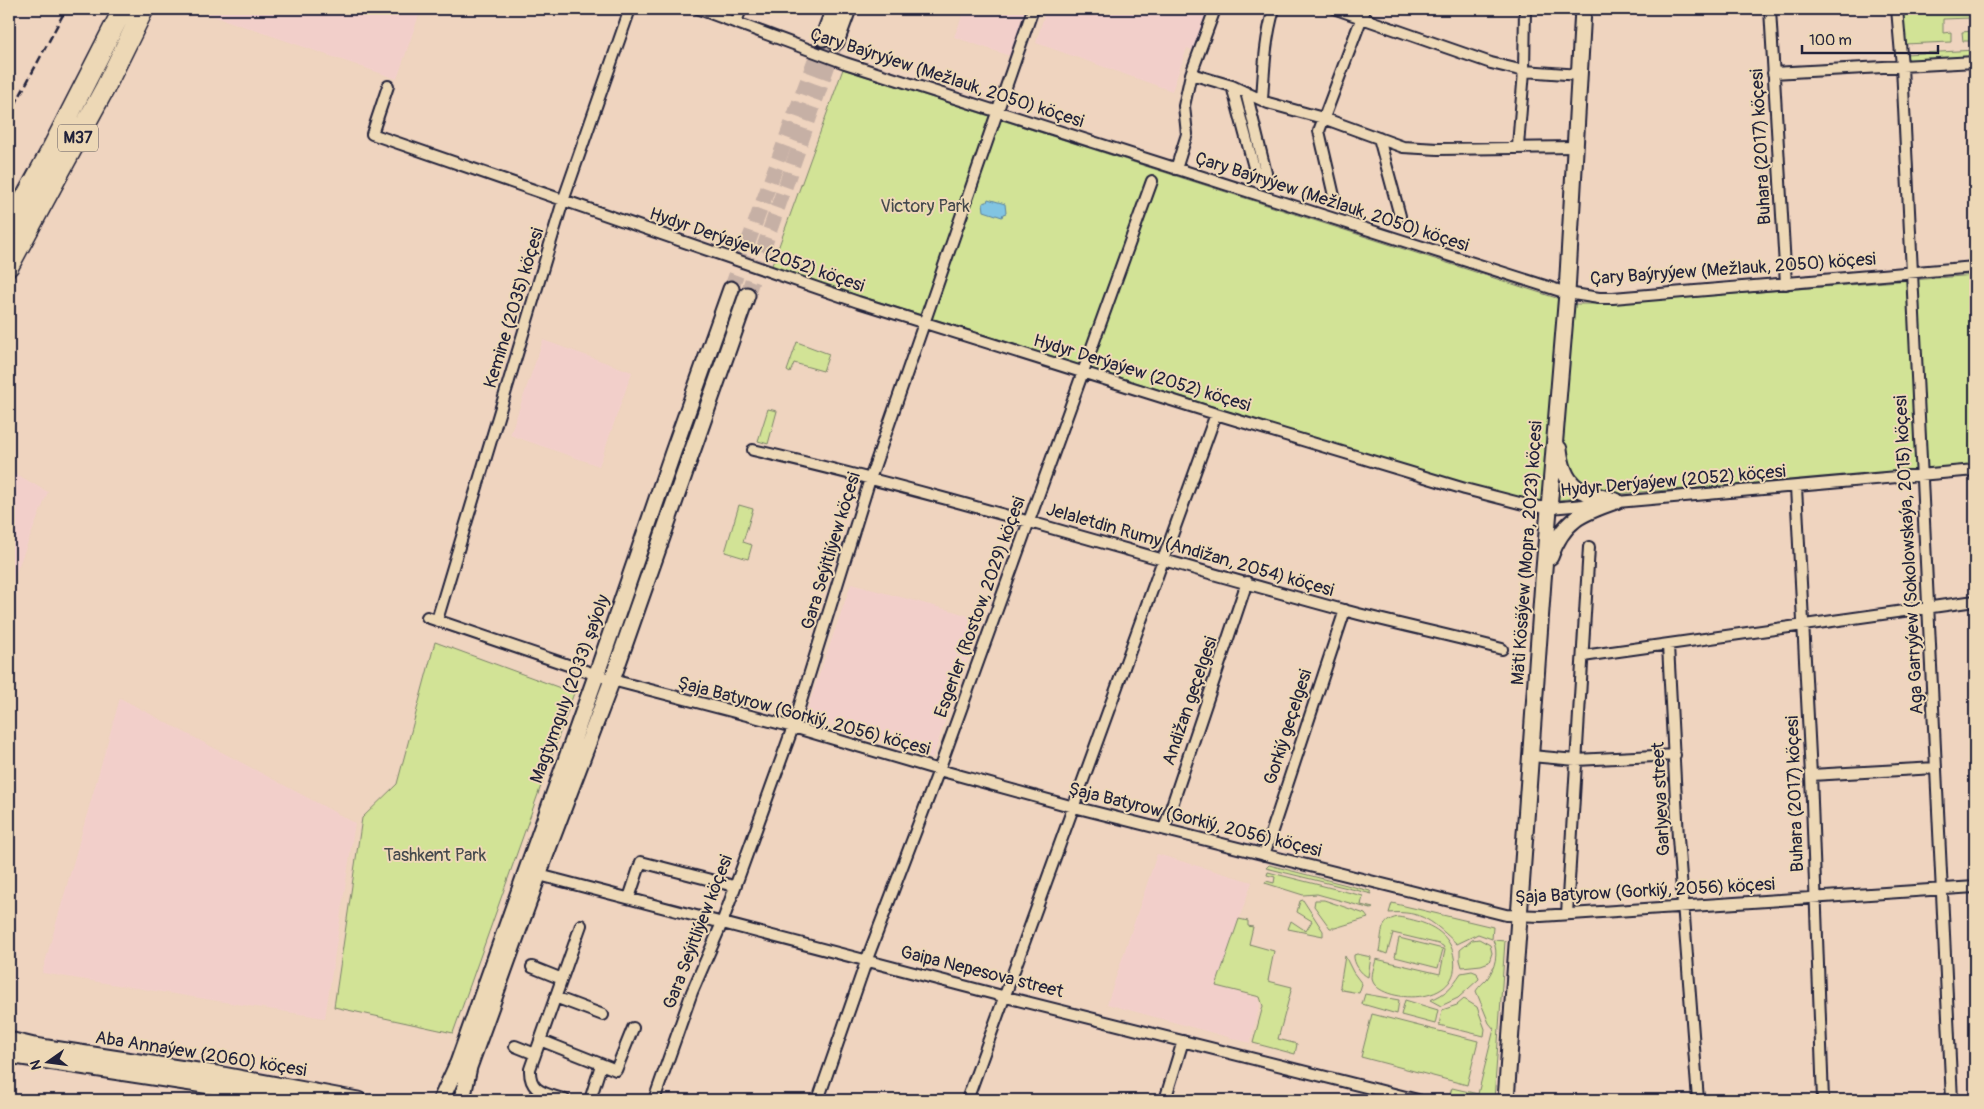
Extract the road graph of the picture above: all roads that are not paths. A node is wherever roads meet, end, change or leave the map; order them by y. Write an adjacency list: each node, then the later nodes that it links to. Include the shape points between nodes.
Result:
1 (122, 9): 38 (highway, M37)
2 (144, 9): 39 (highway, M37)
3 (630, 9): 36 (street, Kemine (2035) köçesi)
4 (699, 9): 17 (street, Çary Baýryýew (Mežlauk, 2050) köçesi)
5 (740, 9): 17 (street)
6 (834, 9): 7 (main road, via 829,40)
7 (848, 9)
8 (1033, 9): 28 (street, Gara Seýitliýew köçesi)
9 (1215, 9): 22 (street)
10 (1274, 9): 27 (street, via 1264,58)
11 (1336, 9): 16 (street)
12 (1525, 9): 20 (street)
13 (1583, 9): 23 (main road, Mäti Kösäýew (Mopra, 2023) köçesi)
14 (1770, 9): 21 (street, Buhara (2017) köçesi)
15 (1897, 9): 19 (street, Aga Garryýew (Sokolowskaýa, 2015) köçesi)
16 (1363, 13): 20 (street, via 1490,63); 29 (street)
17 (736, 22): 28 (street, Çary Baýryýew (Mežlauk, 2050) köçesi, via 845,63)
18 (1975, 62): 19 (street)
19 (1902, 66): 21 (street); 41 (street, Aga Garryýew (Sokolowskaýa, 2015) köçesi)
20 (1524, 71): 23 (street); 31 (street)
21 (1773, 73): 42 (street, Buhara (2017) köçesi)
22 (1191, 74): 25 (street); 33 (street, via 1184,106 1187,134)
23 (1580, 75): 32 (main road, Mäti Kösäýew (Mopra, 2023) köçesi)
24 (388, 86): 36 (street, Hydyr Derýaýew (2052) köçesi, via 372,134)
25 (1232, 86): 26 (street); 26 (street, via 1255,171 1266,173)
26 (1246, 92): 27 (street)
27 (1262, 100): 29 (street)
28 (997, 113): 33 (street, Çary Baýryýew (Mežlauk, 2050) köçesi); 46 (street, Gara Seýitliýew köçesi)
29 (1323, 118): 30 (street); 35 (street, via 1319,132)
30 (1380, 138): 31 (street, via 1403,147 1421,149); 37 (street)
31 (1518, 146): 32 (street)
32 (1575, 147): 44 (main road, Mäti Kösäýew (Mopra, 2023) köçesi)
33 (1176, 169): 44 (street, Çary Baýryýew (Mežlauk, 2050) köçesi)
34 (1152, 181): 47 (street, Esgerler (Rostow, 2029) köçesi)
35 (1334, 196)
36 (562, 201): 46 (street, Hydyr Derýaýew (2052) köçesi); 65 (street, Kemine (2035) köçesi)
37 (1400, 216)
38 (9, 227)
39 (9, 266)
40 (1975, 267): 41 (street, Çary Baýryýew (Mežlauk, 2050) köçesi)
41 (1911, 273): 42 (street, Çary Baýryýew (Mežlauk, 2050) köçesi); 52 (street, Aga Garryýew (Sokolowskaýa, 2015) köçesi)
42 (1786, 284): 44 (street, Çary Baýryýew (Mežlauk, 2050) köçesi, via 1613,298)
43 (731, 289): 70 (main road, Magtymguly (2033) şaýoly)
44 (1567, 293): 49 (main road, Mäti Kösäýew (Mopra, 2023) köçesi)
45 (747, 295): 71 (main road, Magtymguly (2033) şaýoly)
46 (924, 323): 47 (street, Hydyr Derýaýew (2052) köçesi); 53 (street, Gara Seýitliýew köçesi)
47 (1083, 372): 48 (street, Hydyr Derýaýew (2052) köçesi); 57 (street, Esgerler (Rostow, 2029) köçesi)
48 (1216, 414): 56 (street, Hydyr Derýaýew (2052) köçesi, via 1465,489); 59 (street)
49 (1556, 422): 55 (main road, via 1562,466 1574,487 1586,494); 56 (main road, Mäti Kösäýew (Mopra, 2023) köçesi)
50 (753, 450): 53 (street, Jelaletdin Rumy (Andižan, 2054) köçesi)
51 (1975, 470): 52 (street, Hydyr Derýaýew (2052) köçesi)
52 (1922, 475): 54 (street, Hydyr Derýaýew (2052) köçesi); 63 (street, Aga Garryýew (Sokolowskaýa, 2015) köçesi)
53 (870, 479): 57 (street, Jelaletdin Rumy (Andižan, 2054) köçesi); 72 (street, Gara Seýitliýew köçesi)
54 (1796, 487): 55 (street, Hydyr Derýaýew (2052) köçesi); 66 (street, Buhara (2017) köçesi)
55 (1616, 501): 56 (street, Hydyr Derýaýew (2052) köçesi); 60 (main road, via 1580,514 1562,530)
56 (1550, 508): 60 (main road, Mäti Kösäýew (Mopra, 2023) köçesi)
57 (1028, 521): 59 (street, Jelaletdin Rumy (Andižan, 2054) köçesi); 77 (street, Esgerler (Rostow, 2029) köçesi)
58 (1589, 546): 69 (street)
59 (1162, 560): 61 (street, Jelaletdin Rumy (Andižan, 2054) köçesi); 79 (street)
60 (1543, 581): 74 (main road, Mäti Kösäýew (Mopra, 2023) köçesi)
61 (1247, 582): 64 (street, Jelaletdin Rumy (Andižan, 2054) köçesi); 80 (street, Andižan geçelgesi)
62 (1975, 602): 63 (street)
63 (1928, 607): 66 (street); 76 (street, Aga Garryýew (Sokolowskaýa, 2015) köçesi)
64 (1345, 610): 68 (street, Jelaletdin Rumy (Andižan, 2054) köçesi); 81 (street, Gorkiý geçelgesi)
65 (432, 618): 70 (street, Şaja Batyrow (Gorkiý, 2056) köçesi)
66 (1804, 625): 67 (street); 78 (street, Buhara (2017) köçesi)
67 (1668, 645): 69 (street); 73 (street, Garlyeva street)
68 (1502, 649)
69 (1583, 656): 75 (street)
70 (596, 676): 71 (street, Şaja Batyrow (Gorkiý, 2056) köçesi); 108 (main road, Magtymguly (2033) şaýoly, via 458,1063)
71 (612, 680): 72 (street, Şaja Batyrow (Gorkiý, 2056) köçesi); 82 (main road, Magtymguly (2033) şaýoly)
72 (793, 727): 77 (street, Şaja Batyrow (Gorkiý, 2056) köçesi); 83 (street, Gara Seýitliýew köçesi)
73 (1675, 755): 75 (street); 88 (street, Garlyeva street)
74 (1531, 756): 75 (street); 90 (main road, Mäti Kösäýew (Mopra, 2023) köçesi)
75 (1576, 760): 89 (street)
76 (1936, 768): 78 (street); 85 (street, Aga Garryýew (Sokolowskaýa, 2015) köçesi)
77 (939, 770): 79 (street, Şaja Batyrow (Gorkiý, 2056) köçesi); 93 (street, Esgerler (Rostow, 2029) köçesi)
78 (1811, 775): 87 (street, Buhara (2017) köçesi)
79 (1074, 807): 80 (street, Şaja Batyrow (Gorkiý, 2056) köçesi); 96 (street)
80 (1164, 830): 81 (street, Şaja Batyrow (Gorkiý, 2056) köçesi)
81 (1264, 855): 90 (street, Şaja Batyrow (Gorkiý, 2056) köçesi)
82 (539, 875): 86 (street, Gaipa Nepesova street); 109 (main road, Magtymguly (2033) şaýoly, via 469,1067)
83 (734, 886): 86 (street, via 642,862); 91 (street, Gara Seýitliýew köçesi)
84 (1975, 887): 85 (street, Şaja Batyrow (Gorkiý, 2056) köçesi)
85 (1942, 889): 87 (street, Şaja Batyrow (Gorkiý, 2056) köçesi); 120 (street, Aga Garryýew (Sokolowskaýa, 2015) köçesi)
86 (629, 898): 91 (street, Gaipa Nepesova street)
87 (1816, 898): 88 (street, Şaja Batyrow (Gorkiý, 2056) köçesi); 119 (street, Buhara (2017) köçesi)
88 (1684, 907): 89 (street, Şaja Batyrow (Gorkiý, 2056) köçesi); 118 (street, Garlyeva street)
89 (1567, 914): 90 (street, Şaja Batyrow (Gorkiý, 2056) köçesi)
90 (1520, 917): 117 (main road, Mäti Kösäýew (Mopra, 2023) köçesi)
91 (722, 923): 93 (street, Gaipa Nepesova street); 112 (street, Gara Seýitliýew köçesi, via 692,992)
92 (581, 925): 95 (street)
93 (867, 959): 96 (street, Gaipa Nepesova street); 113 (street, Esgerler (Rostow, 2029) köçesi)
94 (532, 967): 95 (street)
95 (562, 978): 97 (street)
96 (1006, 996): 101 (street, Gaipa Nepesova street); 114 (street)
97 (556, 997): 98 (street); 100 (street)
98 (603, 1015)
99 (633, 1028): 105 (street, via 618,1069)
100 (540, 1040): 104 (street); 105 (street)
101 (1183, 1041): 115 (street); 116 (street, Gaipa Nepesova street)
102 (515, 1046): 104 (street)
103 (11, 1051): 106 (main road, Aba Annaýew (2060) köçesi); 107 (main road, Aba Annaýew (2060) köçesi, via 34,1046)
104 (535, 1054): 110 (street, via 529,1078 532,1086)
105 (601, 1065): 111 (street)
106 (301, 1100)
107 (358, 1100)
108 (441, 1100)
109 (462, 1100)
110 (565, 1100)
111 (590, 1100)
112 (654, 1100)
113 (818, 1100)
114 (967, 1100)
115 (1165, 1100)
116 (1418, 1100)
117 (1506, 1100)
118 (1698, 1100)
119 (1823, 1100)
120 (1952, 1100)

